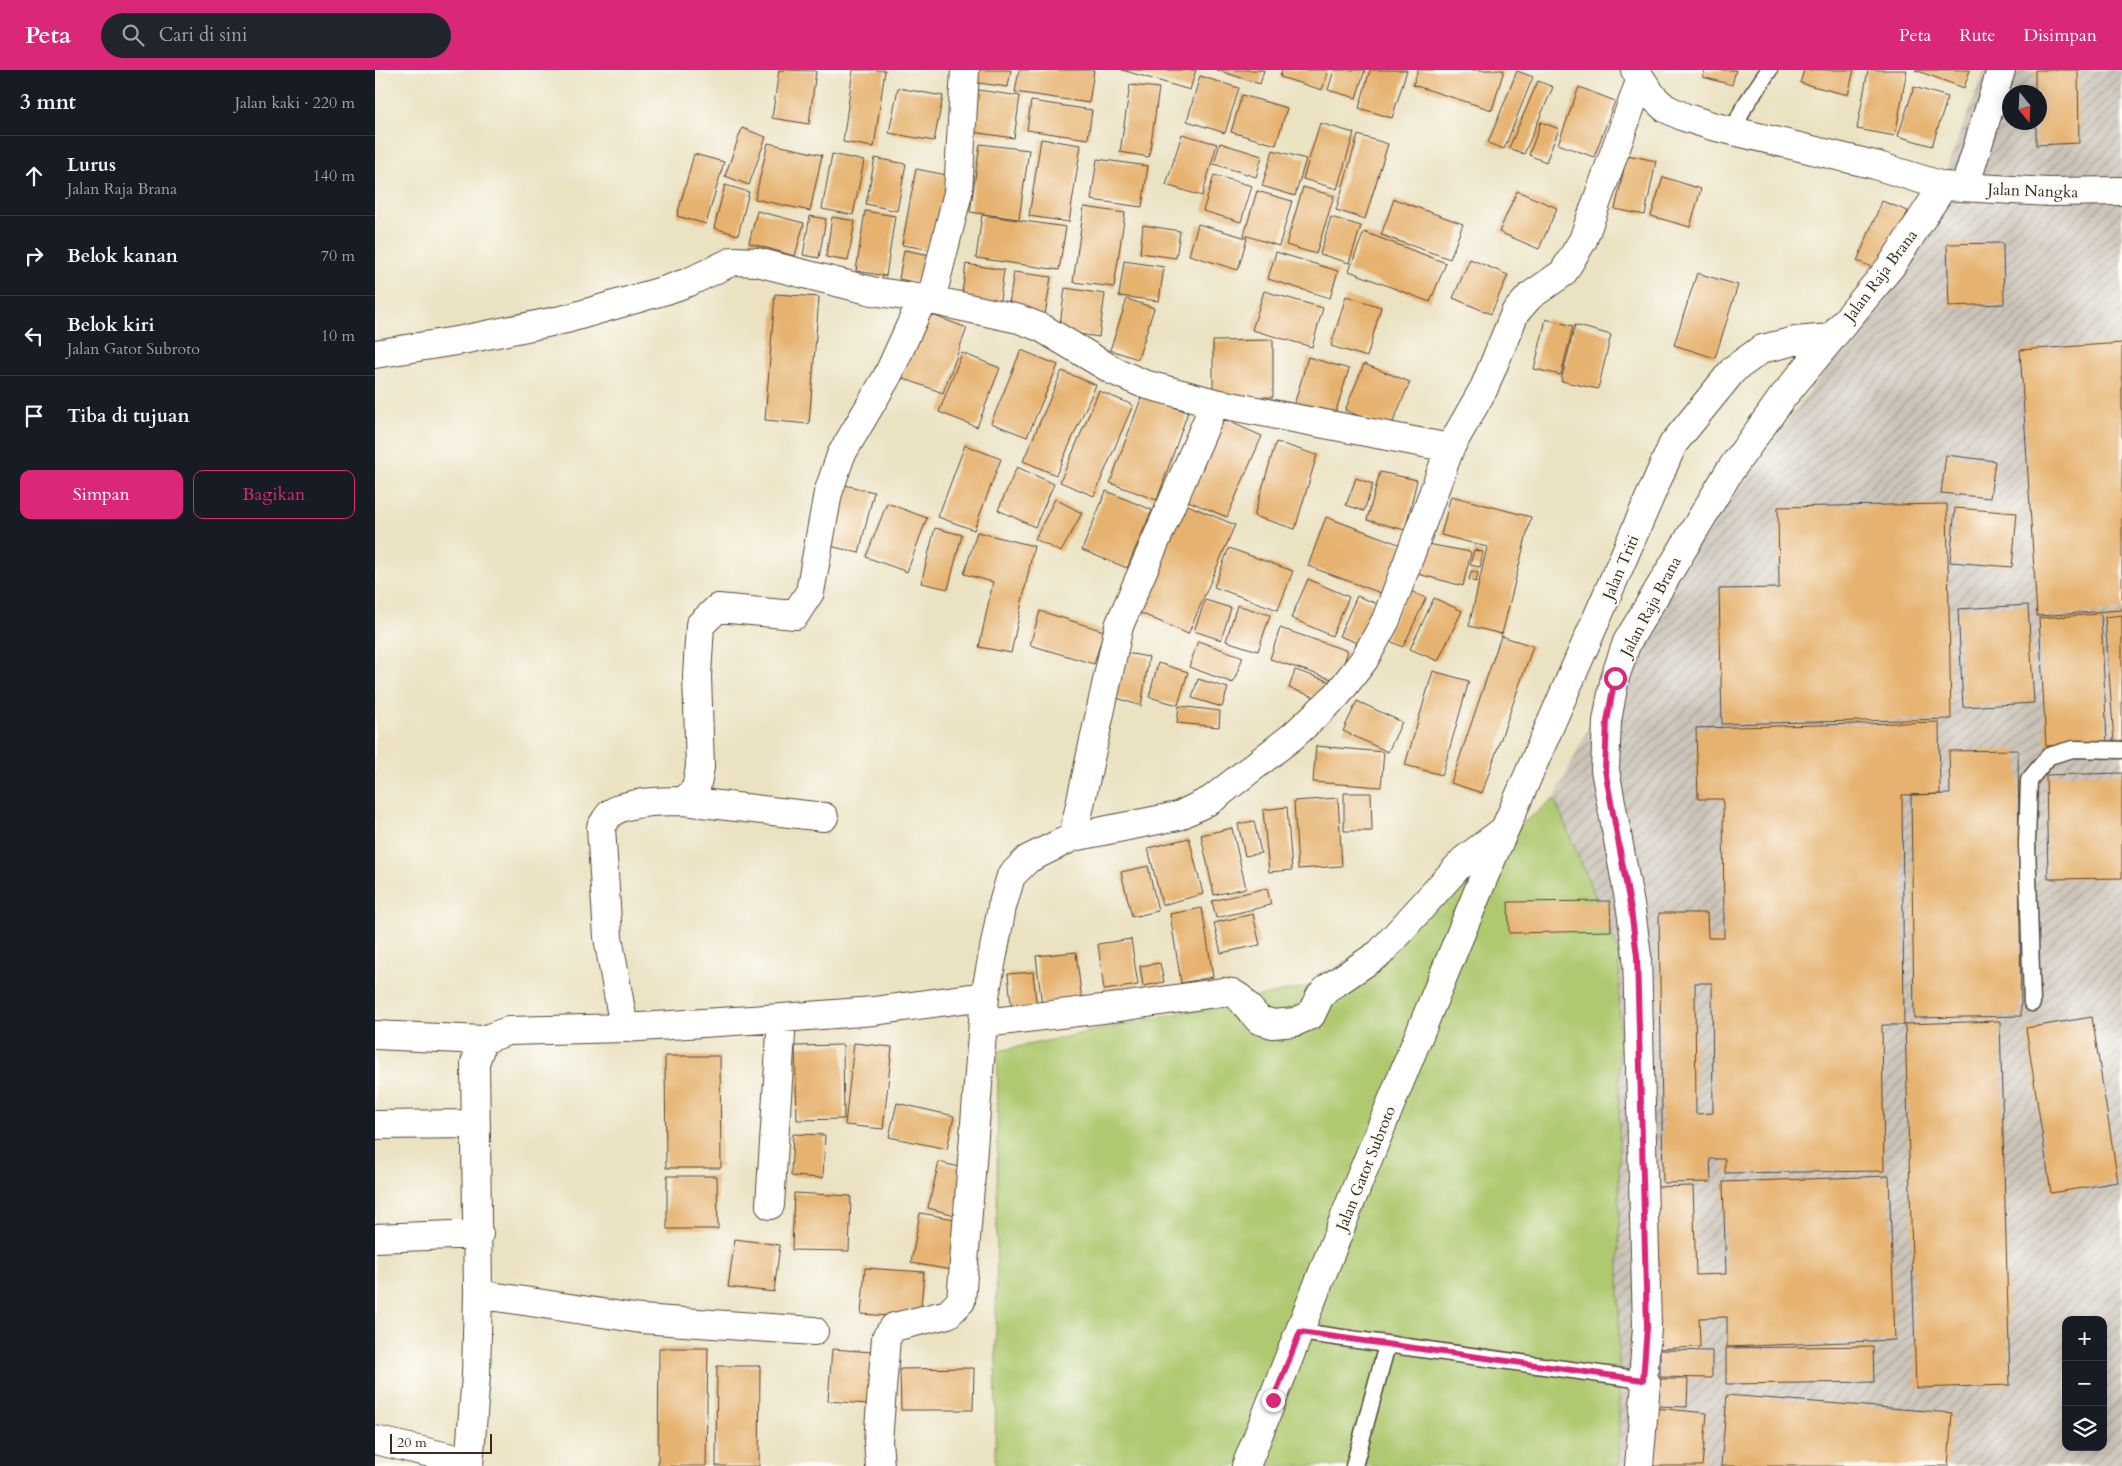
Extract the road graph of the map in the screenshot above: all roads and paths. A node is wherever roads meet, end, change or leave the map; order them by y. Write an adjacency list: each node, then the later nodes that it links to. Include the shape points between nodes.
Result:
1 (965, 70): 8 (street, via 958,193)
2 (1769, 70): 5 (lane, via 1744,107)
3 (2001, 70): 6 (street, Jalan Raja Brana)
4 (1637, 75): 5 (street, Jalan Nangka, via 1665,108); 12 (street, via 1583,240 1563,273 1530,296 1515,313 1484,388)
5 (1733, 131): 6 (street, Jalan Nangka)
6 (1954, 187): 7 (street, Jalan Nangka, via 2048,192); 9 (street, Jalan Raja Brana)
7 (2122, 191)
8 (927, 300): 10 (street, via 872,291 767,264 733,261 689,282 566,319); 11 (street, via 1019,319 1042,328 1107,367 1144,384); 14 (street, via 841,455 828,493 810,592 795,615 718,608 700,625 697,676 700,767 696,789)
9 (1830, 338): 16 (street, Jalan Triti, via 1795,341 1762,349 1733,369 1673,444); 34 (street, Jalan Raja Brana, via 1729,472 1655,592 1627,642 1608,712 1605,770 1637,956 1647,1327)
10 (375, 354)
11 (1215, 403): 12 (street); 17 (street, via 1119,626)
12 (1450, 448): 17 (street, via 1385,620 1364,660 1337,695 1293,736 1211,800 1178,816)
13 (2122, 750): 19 (lane, via 2073,749 2049,756 2029,780 2027,843)
14 (684, 801): 15 (street); 22 (street, via 623,807 610,814 601,827 608,937)
15 (824, 817)
16 (1505, 830): 18 (street, Jalan Triti); 20 (street, via 1464,860 1380,953 1328,988 1320,996 1311,1015 1295,1022 1273,1024 1259,1020 1240,998 1223,992 1120,1007)
17 (1073, 837): 20 (street, via 1027,859 1011,876 1002,907)
18 (1486, 872): 32 (street, Jalan Gatot Subroto)
19 (2032, 1003)
20 (984, 1010): 21 (street, via 874,1011); 37 (street, via 961,1301 948,1314 889,1331 879,1432)
21 (782, 1018): 22 (street); 27 (street)
22 (624, 1028): 24 (street, via 508,1031)
23 (375, 1035): 24 (street)
24 (483, 1040): 25 (street, via 475,1063)
25 (476, 1124): 26 (street); 28 (street)
26 (375, 1125)
27 (770, 1205)
28 (479, 1234): 29 (street); 30 (street)
29 (375, 1238)
30 (478, 1294): 31 (street, via 641,1319); 36 (street)
31 (814, 1331)
32 (1300, 1332): 33 (lane); 38 (street, Jalan Gatot Subroto)
33 (1387, 1345): 34 (lane); 39 (lane)
34 (1643, 1380): 40 (street, Jalan Raja Brana, via 1646,1384)
35 (375, 1440): 36 (street)
36 (469, 1464)
37 (880, 1466)
38 (1246, 1466)
39 (1354, 1466)
40 (1639, 1466)

